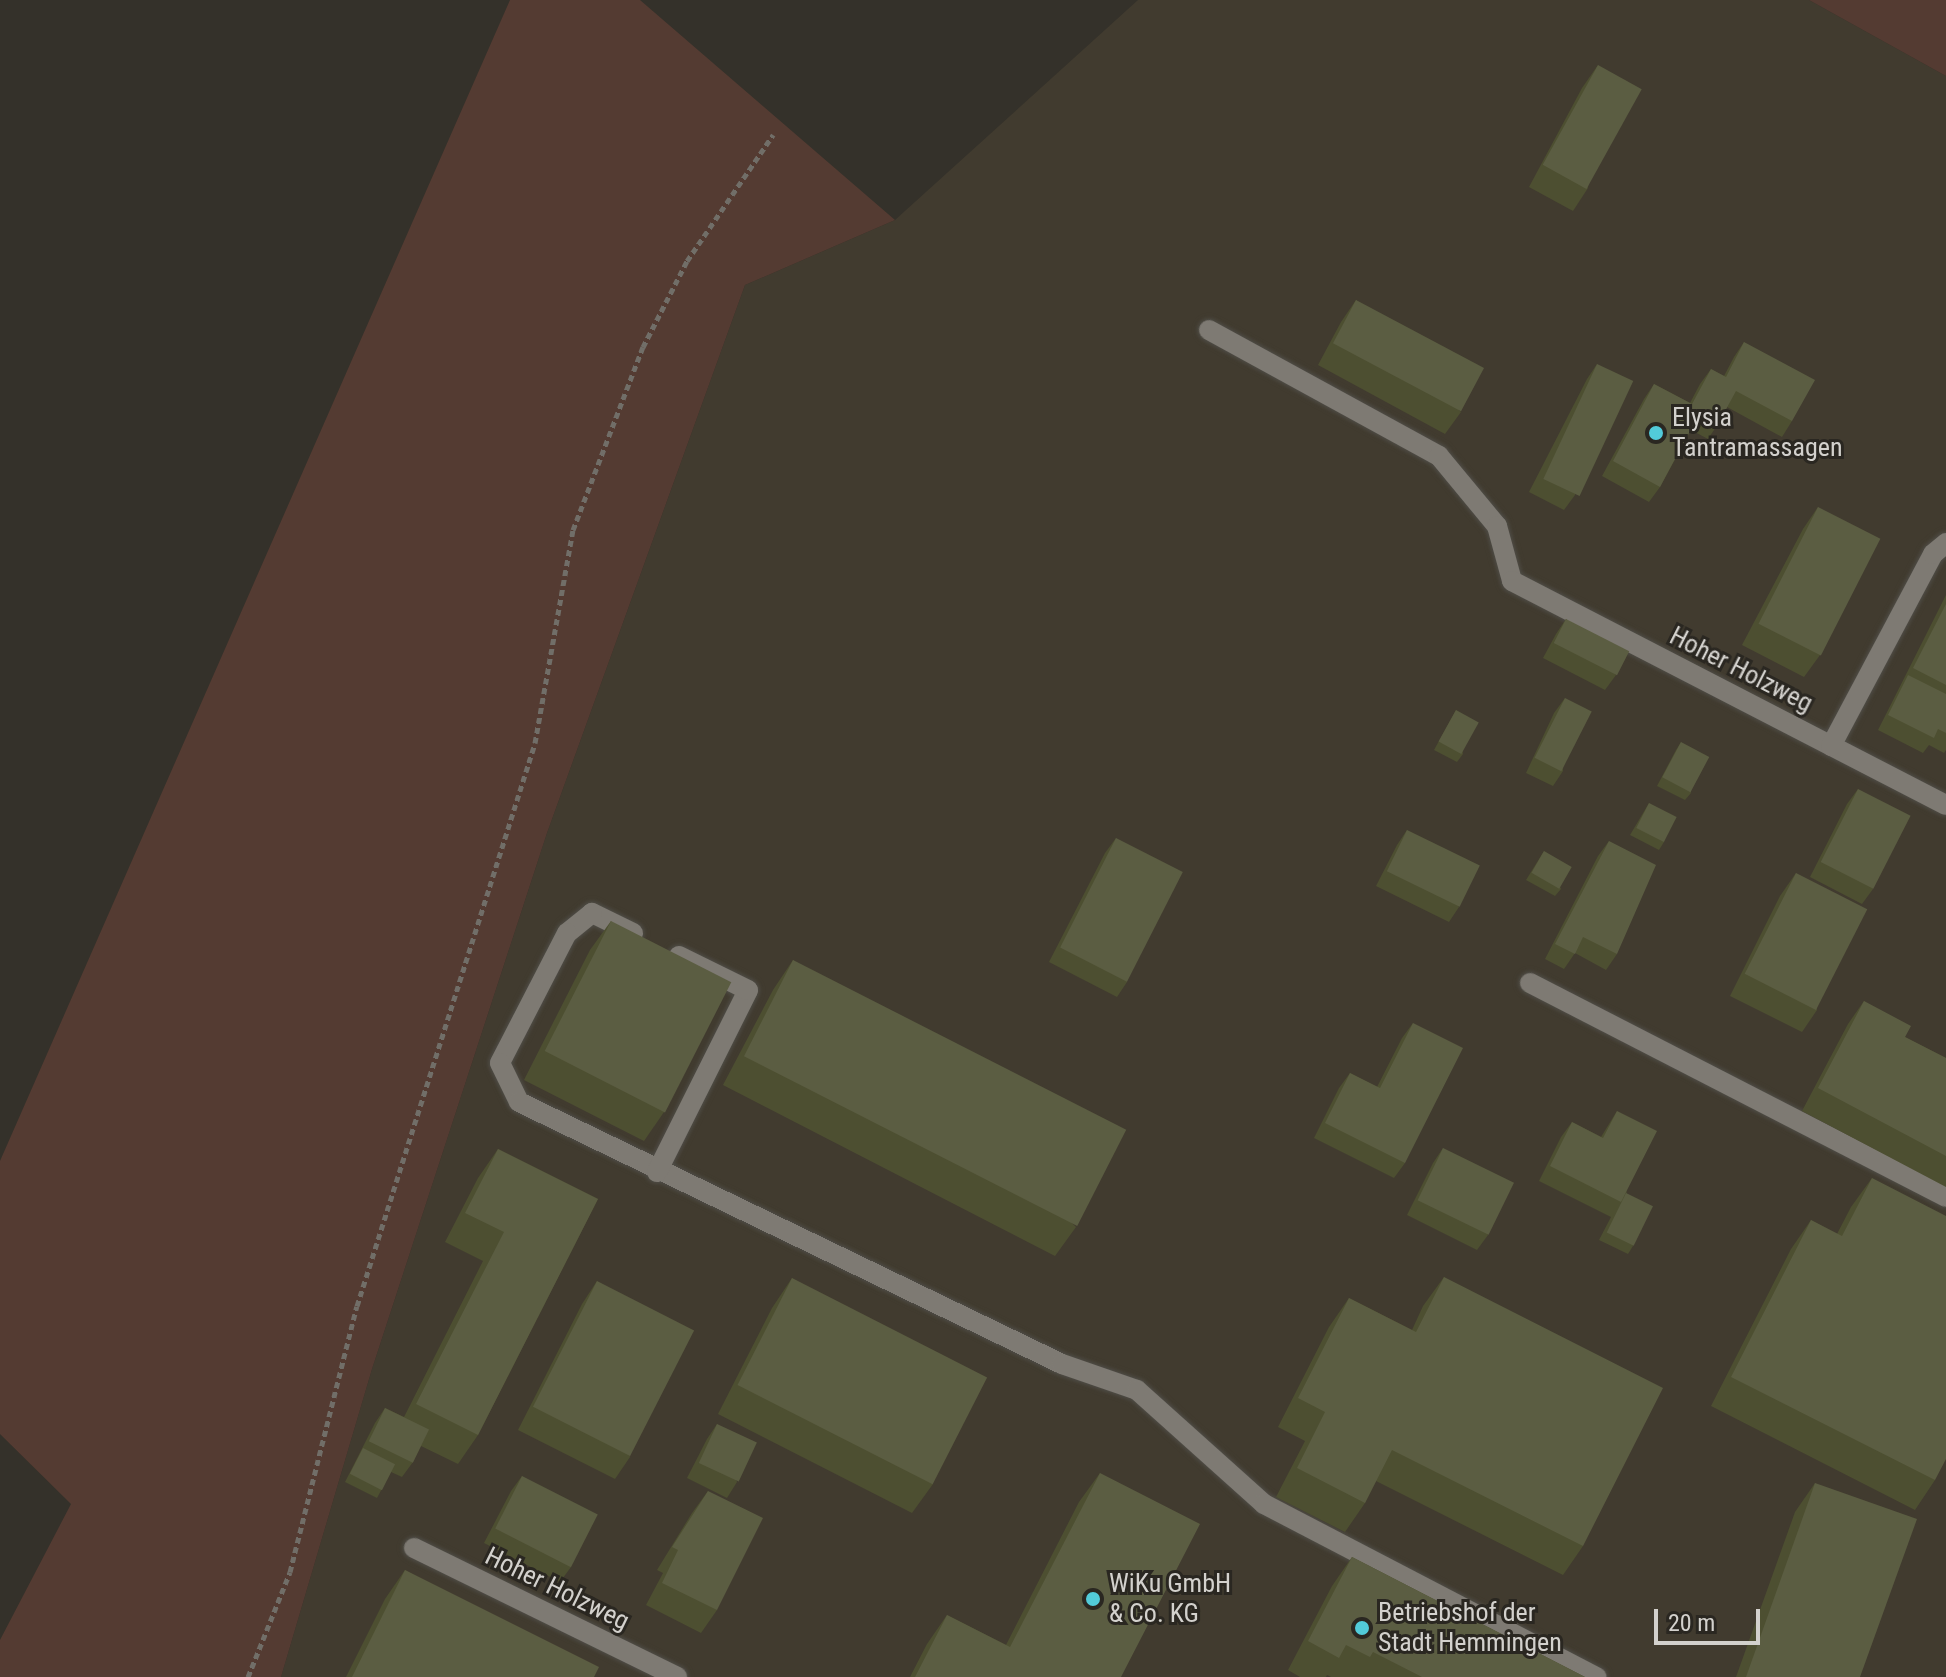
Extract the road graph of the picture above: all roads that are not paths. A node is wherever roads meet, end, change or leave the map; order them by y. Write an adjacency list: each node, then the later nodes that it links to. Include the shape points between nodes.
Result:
1 (1209, 330): 3 (street, Hoher Holzweg, via 1439,456 1497,526 1512,581)
2 (1946, 543): 3 (street, via 1933,554)
3 (1831, 746): 4 (street, Hoher Holzweg)
4 (1946, 805)
5 (1530, 983): 7 (street)
6 (657, 1172): 6 (street, via 519,1102 500,1063 567,933 592,913 748,990); 10 (street, via 1062,1364 1137,1390 1264,1504)
7 (1946, 1197)
8 (414, 1548): 9 (street, Hoher Holzweg)
9 (677, 1677)
10 (1597, 1677)

